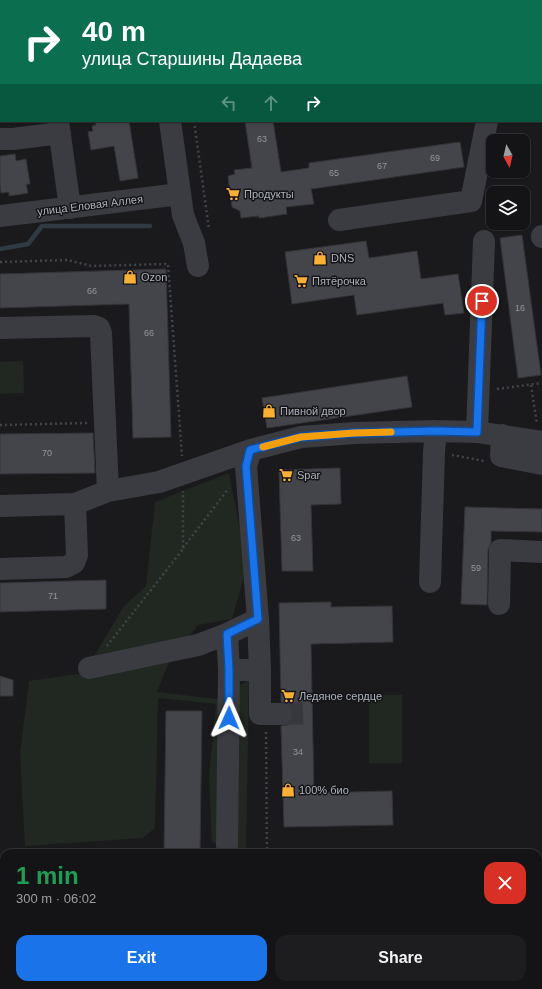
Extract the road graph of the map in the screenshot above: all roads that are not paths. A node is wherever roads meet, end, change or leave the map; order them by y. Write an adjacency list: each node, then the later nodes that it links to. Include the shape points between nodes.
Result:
1 (170, 122): 5 (street)
2 (488, 122): 8 (street, via 471,201)
3 (59, 127): 4 (street, via 13,139); 6 (street)
4 (0, 139)
5 (180, 194): 6 (street, улица Еловая Аллея); 10 (street, via 183,215 194,243)
6 (70, 208): 7 (street, улица Еловая Аллея)
7 (0, 216)
8 (339, 220)
9 (484, 241): 13 (street)
10 (198, 266)
11 (0, 328): 18 (street, via 99,328)
12 (436, 431): 13 (street); 16 (street, via 301,437); 23 (street)
13 (477, 432): 14 (street)
14 (502, 435): 15 (street); 17 (street, via 501,456)
15 (541, 442)
16 (248, 458): 18 (street, via 160,482); 25 (street)
17 (542, 464)
18 (108, 491): 19 (street)
19 (75, 504): 20 (street); 22 (street, via 77,555 74,563 66,567)
20 (0, 506)
21 (542, 552): 24 (street, via 500,550)
22 (0, 569)
23 (430, 582)
24 (499, 604)
25 (258, 619): 26 (street); 29 (street)
26 (227, 634): 27 (street, via 198,645); 28 (street)
27 (89, 668)
28 (229, 670): 29 (street); 31 (street)
29 (260, 670): 30 (street, via 260,714)
30 (281, 714)
31 (227, 845)

